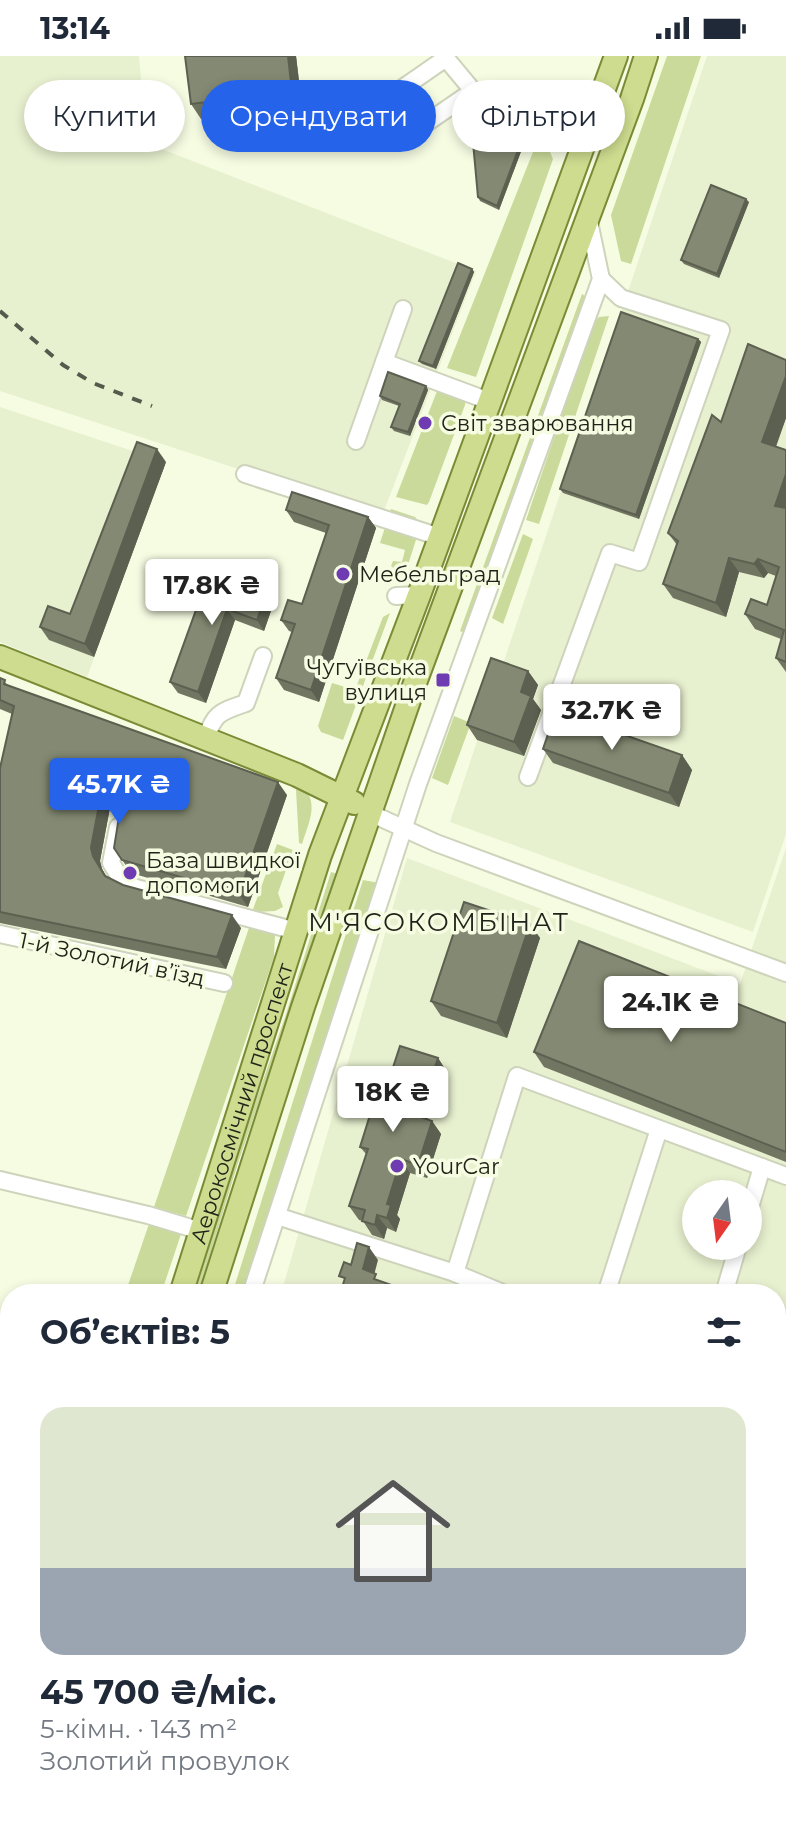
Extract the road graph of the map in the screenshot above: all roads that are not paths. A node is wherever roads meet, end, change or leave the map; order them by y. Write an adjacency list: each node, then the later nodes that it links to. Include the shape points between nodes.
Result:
1 (616, 56): 5 (main road, Аерокосмічний проспект)
2 (646, 56): 8 (main road, Аерокосмічний проспект)
3 (445, 57): 4 (street); 6 (street, via 384,101 383,107 400,137 406,137)
4 (464, 80)
5 (607, 80)
6 (452, 105)
7 (580, 152): 12 (main road, Аерокосмічний проспект)
8 (588, 217): 9 (street); 24 (main road, Аерокосмічний проспект, via 415,683)
9 (601, 279): 21 (street, via 621,298 721,330 639,562 610,553); 25 (street)
10 (403, 309): 11 (street)
11 (384, 362): 12 (street); 13 (street)
12 (489, 401): 15 (main road, Аерокосмічний проспект)
13 (356, 441)
14 (245, 474): 15 (street)
15 (440, 537): 16 (main road, Аерокосмічний проспект)
16 (419, 595): 17 (street); 22 (main road, Аерокосмічний проспект)
17 (396, 596)
18 (263, 656): 20 (street, via 246,703 212,719)
19 (0, 657): 20 (main road)
20 (206, 739): 22 (main road)
21 (528, 777)
22 (344, 797): 24 (main road); 26 (main road, Аерокосмічний проспект)
23 (122, 803): 26 (street, via 111,863 123,882)
24 (372, 814): 25 (street); 40 (main road, Аерокосмічний проспект)
25 (402, 830): 28 (street); 35 (street)
26 (296, 931): 36 (main road, Аерокосмічний проспект)
27 (0, 934): 29 (street, 1-й Золотий в’їзд)
28 (786, 973)
29 (224, 983)
30 (659, 1129): 31 (street); 38 (street, via 517,1076); 43 (street)
31 (762, 1167): 32 (street); 34 (street)
32 (786, 1176)
33 (0, 1180): 36 (street)
34 (758, 1180)
35 (277, 1216): 38 (street); 41 (street)
36 (201, 1231): 39 (main road, Аерокосмічний проспект)
37 (734, 1260): 44 (street)
38 (455, 1273): 42 (street)
39 (184, 1284)
40 (214, 1284)
41 (254, 1284)
42 (481, 1284)
43 (609, 1284)
44 (727, 1284)

